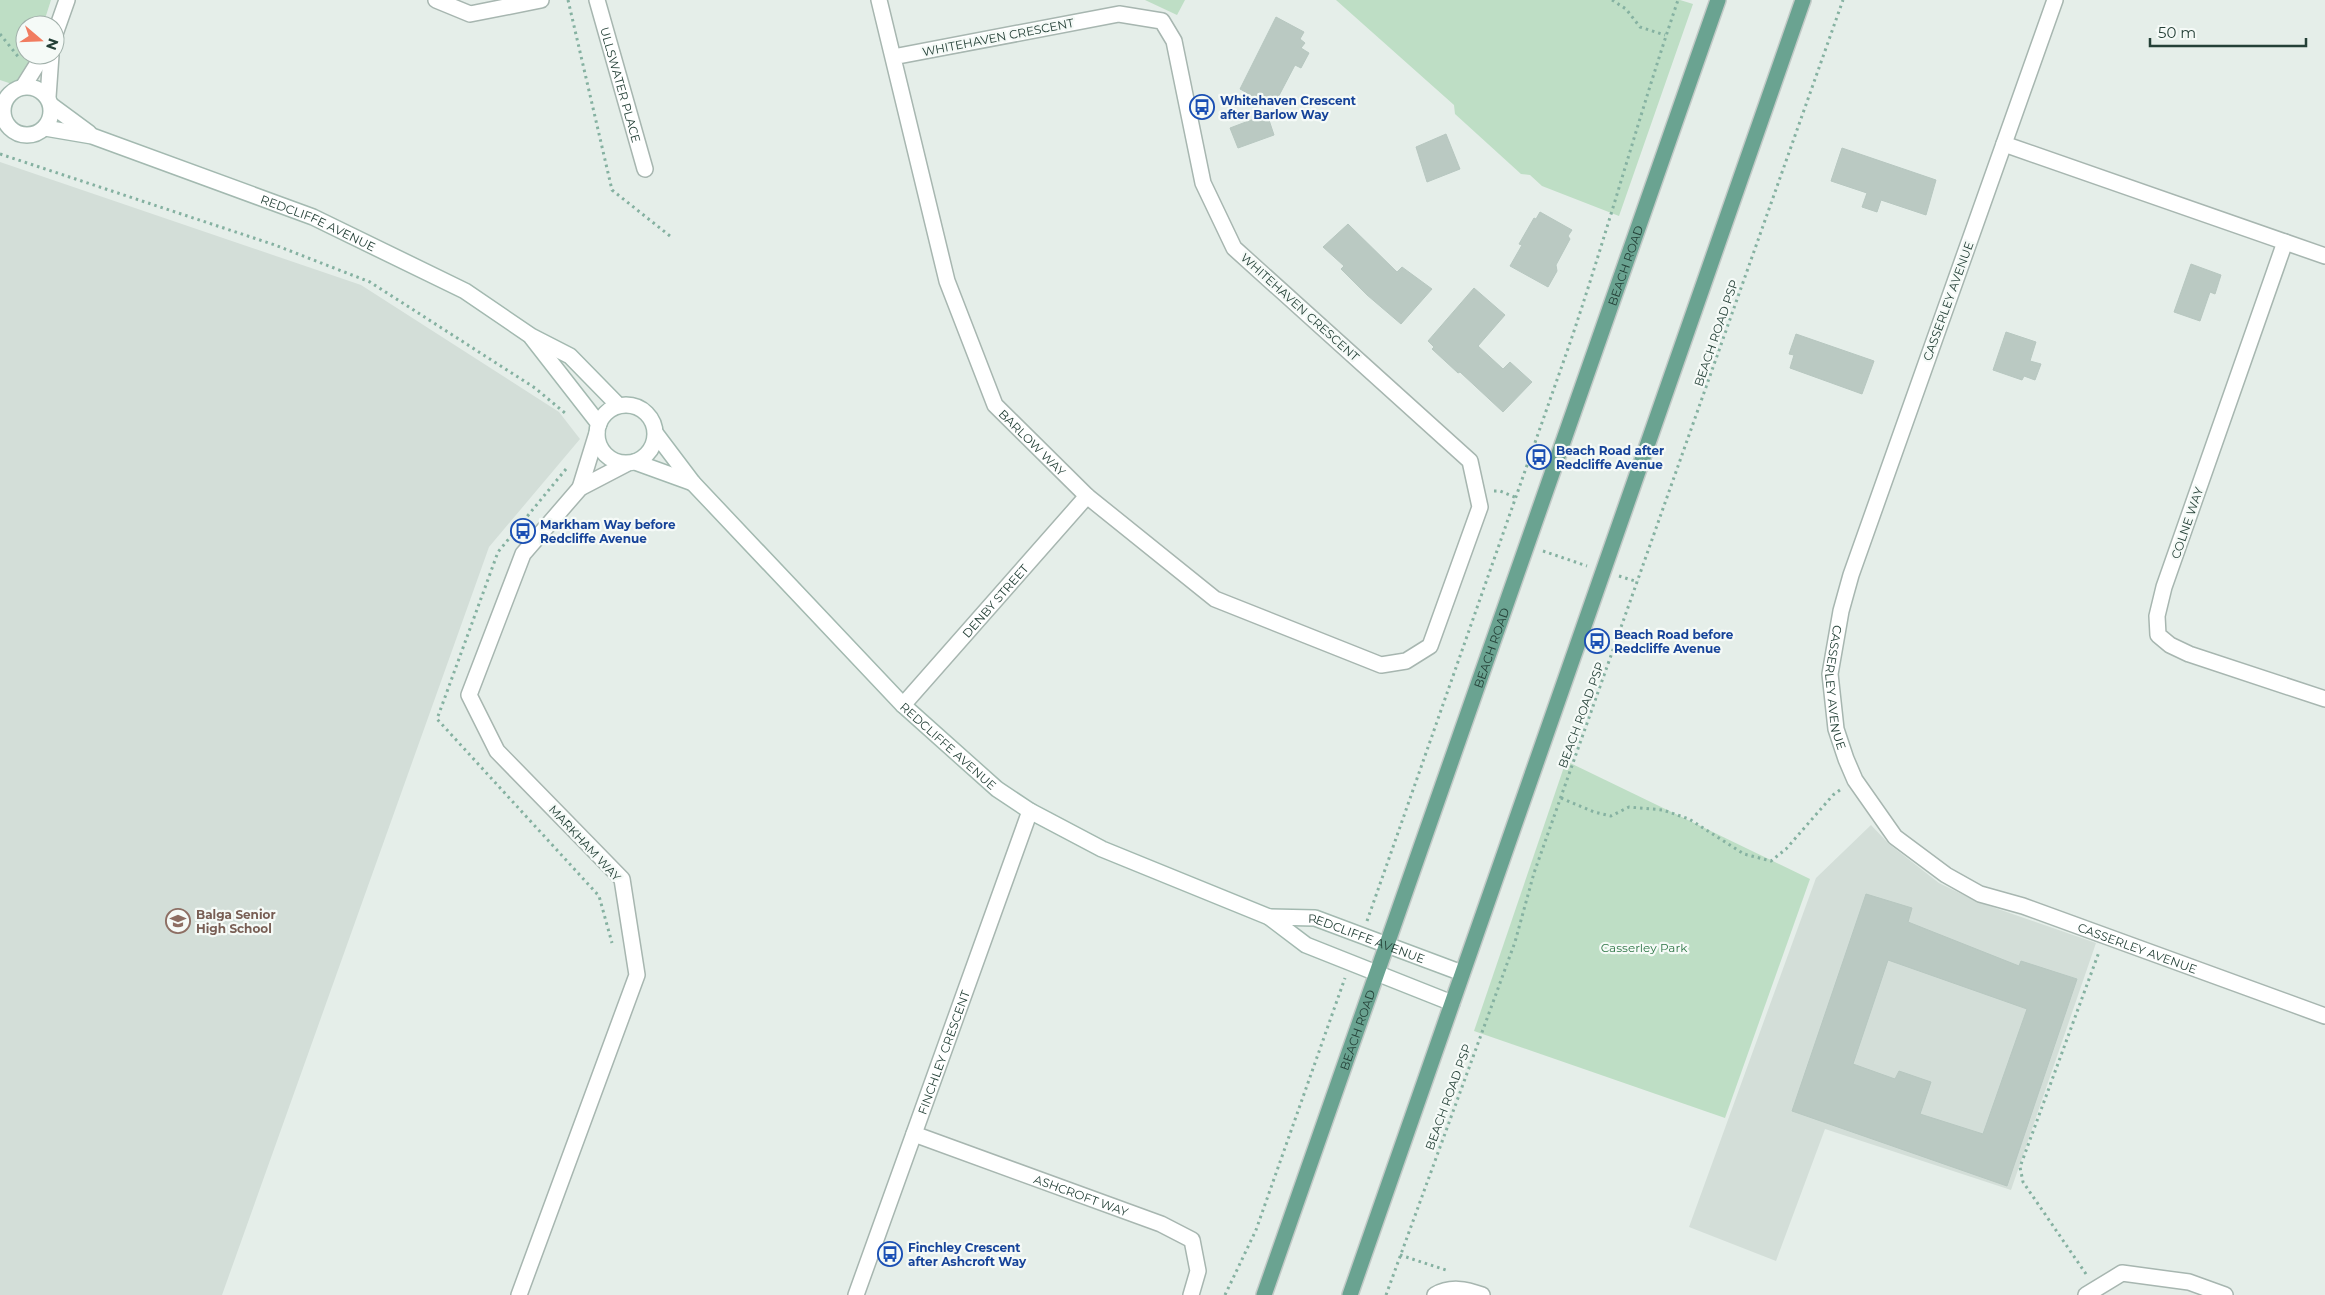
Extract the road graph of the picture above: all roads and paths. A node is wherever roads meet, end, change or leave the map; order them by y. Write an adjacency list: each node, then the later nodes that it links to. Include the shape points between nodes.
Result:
1 (66, 0): 13 (street)
2 (436, 0): 3 (street, via 470,14)
3 (541, 0)
4 (568, 0): 26 (path, via 612,190)
5 (597, 0): 25 (street, ULLSWATER PLACE)
6 (879, 0): 15 (street, BARLOW WAY)
7 (1612, 0): 14 (path, via 1626,9 1640,27)
8 (1678, 0): 14 (path)
9 (1718, 0): 40 (main road, BEACH ROAD)
10 (1803, 0): 41 (main road)
11 (1843, 0): 42 (path, BEACH ROAD PSP)
12 (2055, 0): 23 (street, CASSERLEY AVENUE)
13 (61, 15)
14 (1666, 36): 39 (path, via 1603,246)
15 (893, 57): 38 (street, BARLOW WAY, via 947,281 995,405); 43 (street, WHITEHAVEN CRESCENT, via 1119,14 1162,21 1174,41 1203,183 1234,248 1470,461 1480,507 1430,646)
16 (34, 65): 18 (street)
17 (51, 65): 19 (street)
18 (12, 90): 19 (street, via 35,88); 20 (street, via 3,105)
19 (49, 101): 21 (street, via 49,121); 22 (street, REDCLIFFE AVENUE)
20 (2, 120): 21 (street, via 23,135)
21 (45, 128): 22 (street, REDCLIFFE AVENUE)
22 (92, 136): 29 (street, REDCLIFFE AVENUE, via 313,217 465,291)
23 (2004, 144): 27 (street); 46 (street, CASSERLEY AVENUE, via 1864,536 1841,610 1830,674 1836,729)
24 (0, 154): 31 (path, via 275,245 370,282 536,388)
25 (645, 168)
26 (670, 236)
27 (2285, 242): 28 (street); 44 (street, COLNE WAY, via 2164,587 2157,616 2158,635 2189,654)
28 (2325, 256)
29 (531, 336): 30 (street, REDCLIFFE AVENUE, via 570,356); 32 (street, REDCLIFFE AVENUE)
30 (618, 405): 32 (street, via 610,409); 33 (street, via 644,410 655,425)
31 (571, 417)
32 (598, 429): 35 (street, via 598,442 609,458); 37 (street, MARKHAM WAY)
33 (656, 434): 35 (street, via 650,452); 36 (street, REDCLIFFE AVENUE)
34 (571, 463): 53 (path, via 498,552 437,719 599,896)
35 (630, 463): 36 (street, REDCLIFFE AVENUE); 37 (street, MARKHAM WAY)
36 (693, 483): 45 (street, REDCLIFFE AVENUE)
37 (580, 488): 63 (street, MARKHAM WAY, via 523,554 469,695 497,751 622,879 637,975)
38 (1087, 496): 43 (street, BARLOW WAY, via 1215,599 1381,664); 45 (street, DENBY STREET)
39 (1502, 537): 40 (path); 50 (path)
40 (1528, 545): 41 (path); 52 (main road, BEACH ROAD)
41 (1603, 572): 42 (path); 55 (main road)
42 (1638, 582): 47 (path, BEACH ROAD PSP)
43 (1406, 661)
44 (2325, 699)
45 (903, 705): 48 (street, REDCLIFFE AVENUE, via 997,789)
46 (1855, 780): 47 (path, via 1834,795 1786,849 1771,861 1744,854 1689,819 1663,810 1629,806 1611,816); 51 (street, CASSERLEY AVENUE, via 1895,837 1946,875 1980,894 2023,906)
47 (1561, 798): 60 (path, BEACH ROAD PSP, via 1534,873 1515,942)
48 (1030, 811): 49 (street, REDCLIFFE AVENUE, via 1102,849); 59 (street, FINCHLEY CRESCENT)
49 (1269, 917): 50 (street, REDCLIFFE AVENUE, via 1315,918); 54 (street, REDCLIFFE AVENUE, via 1306,945)
50 (1362, 936): 52 (street, REDCLIFFE AVENUE)
51 (2104, 937): 58 (street, CASSERLEY AVENUE); 62 (path, via 2020,1167 2023,1182)
52 (1387, 946): 55 (street, REDCLIFFE AVENUE); 56 (main road, BEACH ROAD)
53 (614, 949)
54 (1350, 964): 56 (street, REDCLIFFE AVENUE); 66 (path, via 1256,1230)
55 (1462, 973): 57 (main road)
56 (1377, 974): 57 (street, REDCLIFFE AVENUE); 67 (main road, BEACH ROAD)
57 (1452, 1003): 68 (main road)
58 (2325, 1016)
59 (914, 1134): 64 (street, FINCHLEY CRESCENT); 65 (street, ASHCROFT WAY, via 1161,1224 1192,1240 1198,1271)
60 (1400, 1255): 61 (path, via 1450,1271); 69 (path, BEACH ROAD PSP)
61 (1460, 1289): 70 (street); 71 (street)
62 (2091, 1292): 72 (street, via 2122,1273 2189,1282)
63 (520, 1295)
64 (856, 1295)
65 (1191, 1295)
66 (1225, 1295)
67 (1264, 1295)
68 (1350, 1295)
69 (1386, 1295)
70 (1435, 1295)
71 (1482, 1295)
72 (2225, 1295)

